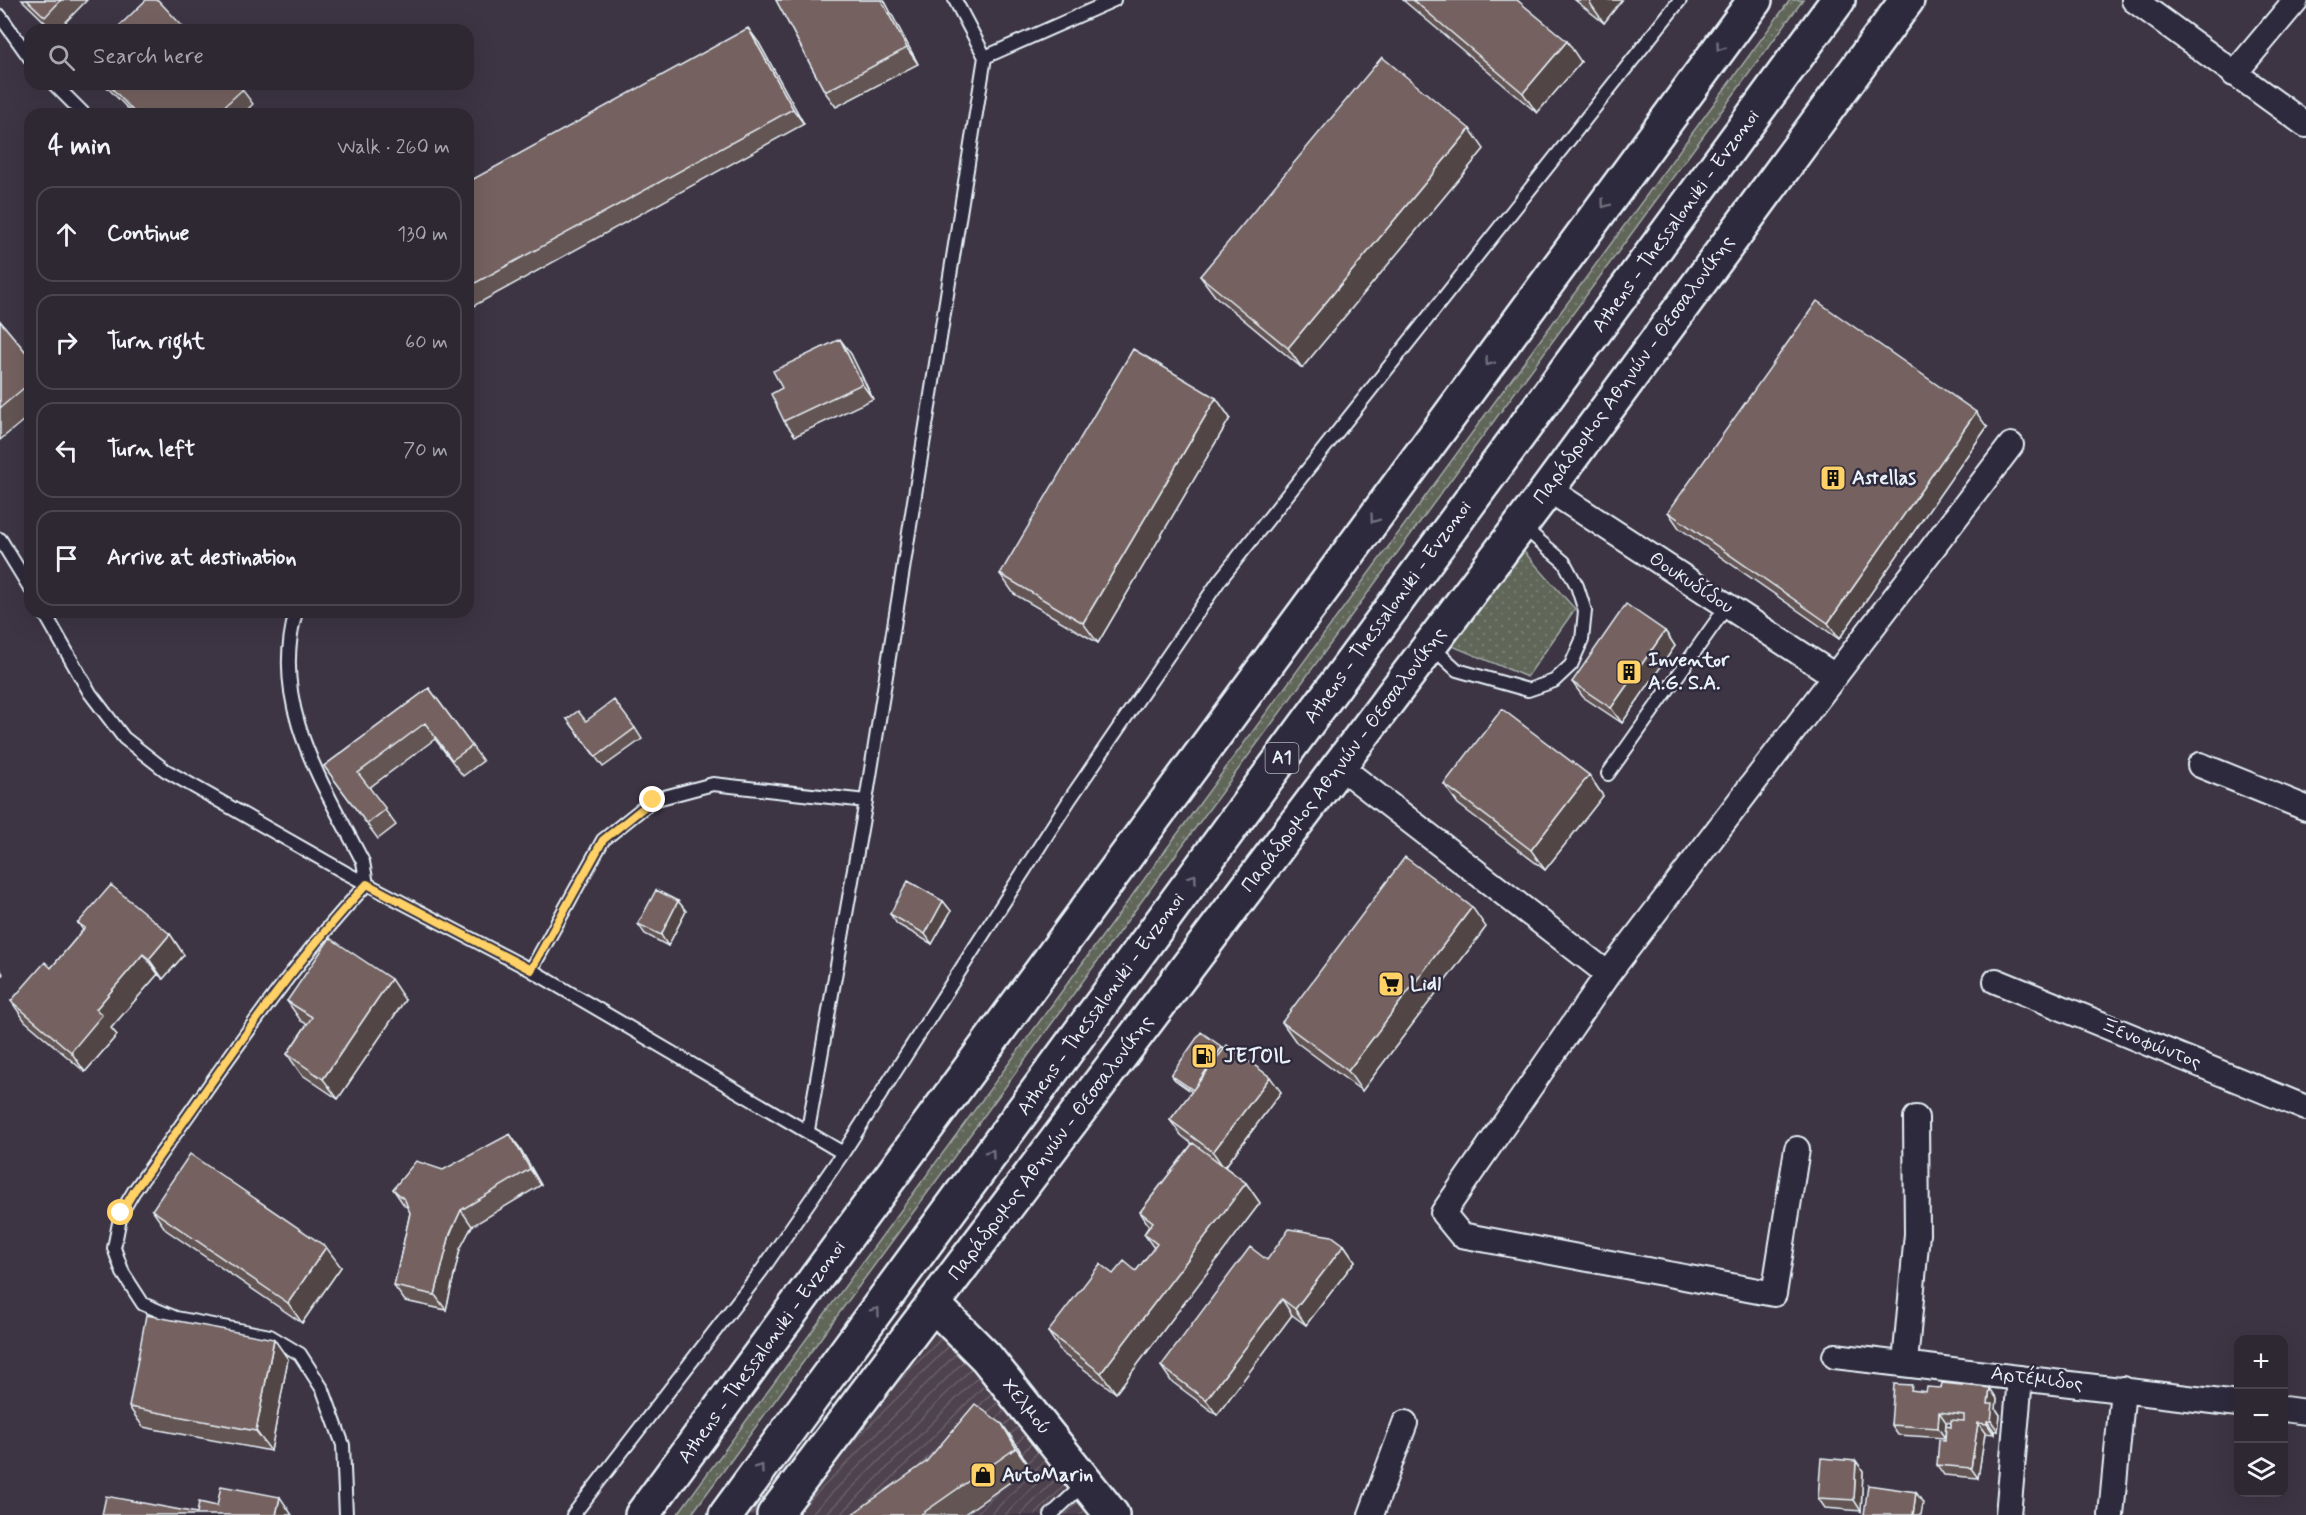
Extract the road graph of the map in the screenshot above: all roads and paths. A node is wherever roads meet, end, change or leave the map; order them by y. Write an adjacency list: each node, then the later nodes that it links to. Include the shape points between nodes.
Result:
1 (955, 0): 11 (lane)
2 (1114, 0): 11 (lane)
3 (1680, 0): 39 (lane, via 1219,581 1070,799)
4 (1755, 0): 52 (main road, Athens - Thessaloniki - Evzonoi, one-way to 52)
5 (1838, 0): 53 (main road, Athens - Thessaloniki - Evzonoi / Α1, one-way to 5)
6 (1907, 0): 17 (main road, Παράδρομος Αθηνών - Θεσσαλονίκης)
7 (2134, 0): 12 (street)
8 (2296, 0): 12 (street)
9 (0, 16): 10 (lane)
10 (24, 50)
11 (985, 57): 29 (lane)
12 (2234, 74): 15 (street)
13 (60, 90): 14 (lane)
14 (78, 108)
15 (2306, 125)
16 (2011, 445): 25 (street)
17 (1548, 489): 18 (main road, Παράδρομος Αθηνών - Θεσσαλονίκης); 21 (street, Θουκυδίδου)
18 (1521, 525): 24 (main road, Παράδρομος Αθηνών - Θεσσαλονίκης); 24 (lane, via 1564,562 1577,586 1585,611 1582,640 1571,665 1554,681 1528,690 1457,670)
19 (0, 539): 20 (lane)
20 (24, 578)
21 (1727, 606): 25 (street, Θουκυδίδου); 28 (lane)
22 (47, 618): 31 (lane, via 90,693 124,738 165,770)
23 (294, 618): 31 (lane, via 290,669 297,728 363,862)
24 (1430, 645): 27 (main road, Παράδρομος Αθηνών - Θεσσαλονίκης)
25 (1835, 676): 33 (street)
26 (2200, 765): 30 (street)
27 (1339, 766): 33 (street); 40 (main road, Παράδρομος Αθηνών - Θεσσαλονίκης)
28 (1608, 774)
29 (866, 801): 32 (lane, via 713,784 653,800 603,840); 37 (lane)
30 (2306, 807)
31 (367, 884): 32 (lane); 50 (lane, via 266,1004 134,1191 121,1213 114,1248 123,1273 143,1304 176,1318 270,1336 300,1354 323,1390 343,1445)
32 (531, 970): 37 (lane)
33 (1608, 974): 38 (street, via 1443,1213 1461,1235 1774,1294)
34 (1996, 981): 35 (street, Ξενοφώντος)
35 (2306, 1107)
36 (1916, 1118): 42 (street, via 1917,1233)
37 (808, 1130): 39 (lane)
38 (1797, 1149)
39 (843, 1153): 51 (lane, via 762,1270)
40 (934, 1305): 49 (main road, Χελμού, via 986,1357); 54 (main road, Παράδρομος Αθηνών - Θεσσαλονίκης)
41 (1835, 1356): 42 (street, Αρτέμιδος)
42 (1905, 1363): 43 (street, Αρτέμιδος)
43 (2020, 1378): 44 (street, Αρτέμιδος); 58 (street)
44 (2123, 1389): 45 (street, Αρτέμιδος); 59 (street)
45 (2234, 1403)
46 (2288, 1410): 47 (street)
47 (2306, 1412)
48 (1406, 1423): 57 (street)
49 (1086, 1482): 55 (lane); 56 (main road, Χελμού)
50 (346, 1515)
51 (573, 1515)
52 (642, 1515)
53 (726, 1515)
54 (774, 1515)
55 (1051, 1515)
56 (1112, 1515)
57 (1371, 1515)
58 (2008, 1515)
59 (2111, 1515)

